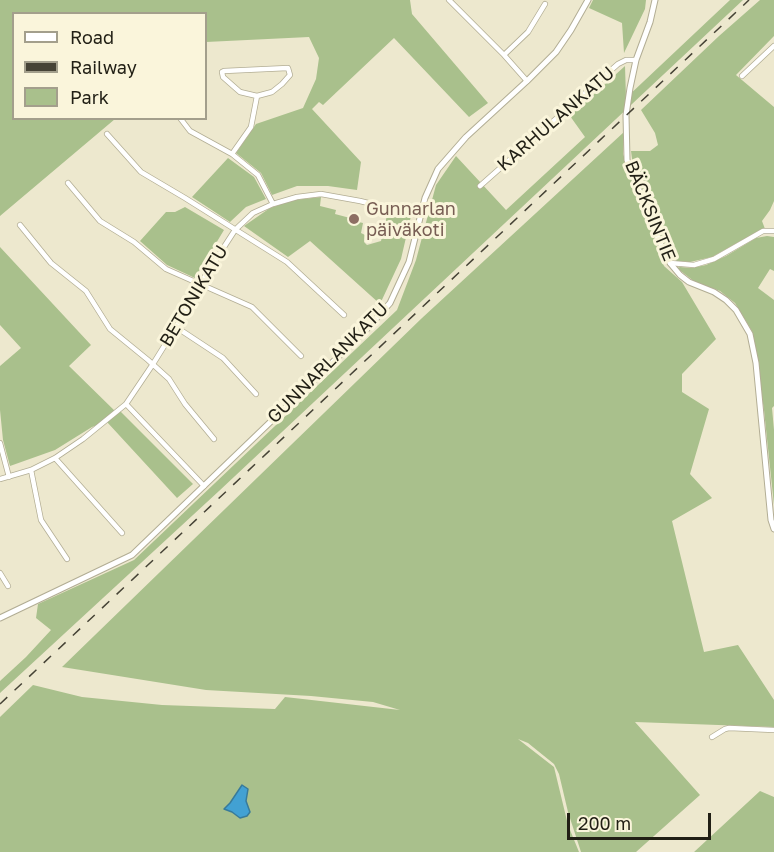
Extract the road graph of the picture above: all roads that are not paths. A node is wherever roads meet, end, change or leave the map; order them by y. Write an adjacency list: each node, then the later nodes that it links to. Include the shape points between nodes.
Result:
1 (449, 0): 6 (street)
2 (588, 0): 9 (street, GUNNARLANKATU, via 556,52)
3 (655, 0): 7 (street, BÄCKSINTIE)
4 (545, 4): 6 (street, via 528,32)
5 (774, 46): 8 (street)
6 (504, 55): 9 (street)
7 (636, 60): 15 (street, KARHULANKATU, via 618,64); 21 (street, BÄCKSINTIE, via 627,115 627,160)
8 (742, 76)
9 (527, 81): 17 (street, GUNNARLANKATU, via 442,164)
10 (256, 96): 10 (street, via 240,92 222,72 288,68 290,75 282,84 272,92); 13 (street, via 251,127)
11 (182, 120): 13 (street, via 190,131)
12 (107, 134): 19 (street, via 141,172)
13 (232, 154): 16 (street, via 258,175)
14 (68, 183): 22 (street, via 100,221 134,242 166,269)
15 (480, 186)
16 (273, 204): 17 (street, BETONIKATU, via 321,194); 19 (street, BETONIKATU, via 254,213)
17 (421, 216): 35 (street, GUNNARLANKATU, via 409,262 387,306)
18 (20, 225): 26 (street, via 51,263 86,291 110,329)
19 (235, 230): 22 (street, BETONIKATU); 23 (street, via 286,262)
20 (774, 231): 21 (street, via 763,231 714,259 694,265)
21 (670, 263): 36 (street, BÄCKSINTIE, via 689,282 726,300 750,334)
22 (200, 284): 24 (street, BETONIKATU); 25 (street, via 252,307)
23 (344, 315)
24 (176, 327): 26 (street, BETONIKATU); 27 (street, via 223,358)
25 (300, 356)
26 (153, 364): 28 (street, BETONIKATU); 29 (street)
27 (256, 394)
28 (126, 404): 31 (street, BETONIKATU); 35 (street)
29 (214, 439)
30 (0, 443): 33 (street)
31 (56, 458): 32 (street, BETONIKATU); 37 (street)
32 (31, 470): 33 (street, BETONIKATU); 38 (street, via 41,520)
33 (9, 477): 34 (street, BETONIKATU)
34 (0, 479)
35 (204, 486): 41 (street, GUNNARLANKATU, via 132,555)
36 (774, 530)
37 (122, 533)
38 (67, 559)
39 (0, 573): 40 (street)
40 (8, 586)
41 (0, 618)
42 (774, 730): 43 (street, via 729,728)
43 (712, 737)

